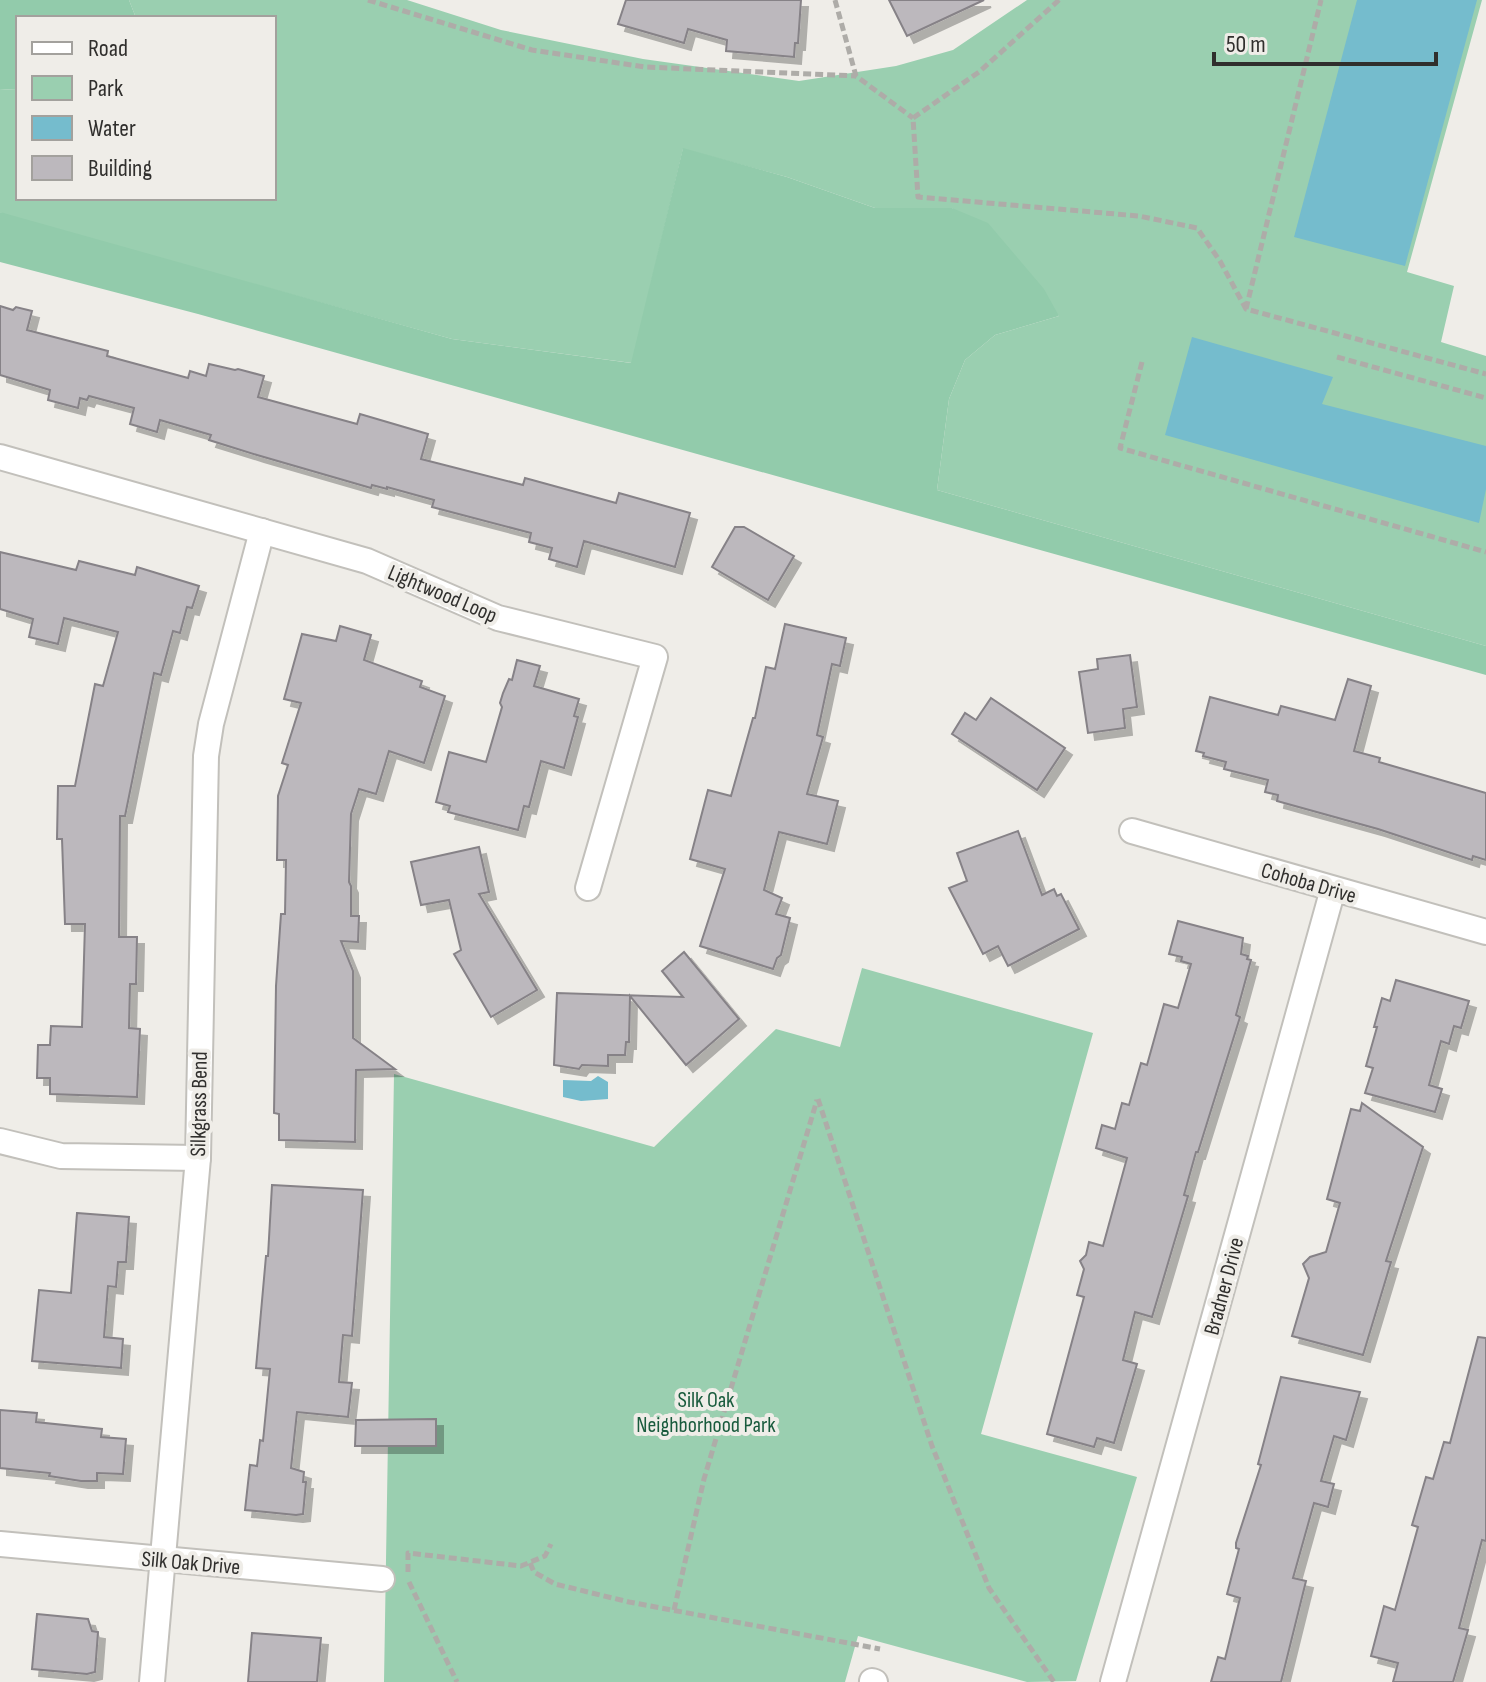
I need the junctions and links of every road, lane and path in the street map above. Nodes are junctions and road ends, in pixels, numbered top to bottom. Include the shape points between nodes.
1 (368, 0) edge
2 (835, 0) edge
3 (1059, 0) edge
4 (1321, 0) edge
5 (856, 76) junction
6 (913, 118) junction
7 (1246, 309) junction
8 (1337, 357) dead end
9 (1142, 362) dead end
10 (1486, 374) edge
11 (1486, 398) edge
12 (0, 457) edge
13 (262, 531) junction
14 (1486, 552) edge
15 (1132, 831) dead end
16 (588, 888) dead end
17 (1333, 889) junction
18 (1486, 932) edge
19 (0, 1141) edge
20 (198, 1158) junction
21 (0, 1544) edge
22 (551, 1544) dead end
23 (163, 1560) junction
24 (530, 1563) junction
25 (382, 1579) dead end
26 (674, 1610) junction
27 (880, 1649) dead end
28 (152, 1682) edge
29 (457, 1682) edge
30 (1054, 1682) edge
31 (1113, 1682) edge

1 - 5 path via 532,50 645,67
2 - 5 path
3 - 6 path via 979,72
4 - 7 path
5 - 6 path
6 - 7 path via 918,197 1139,216 1197,228
7 - 10 path
8 - 11 path
9 - 14 path via 1120,448
12 - 13 street, Lightwood Loop
13 - 16 street, Lightwood Loop via 367,561 498,618 655,657
13 - 20 street, Silkgrass Bend via 206,756
15 - 17 street, Cohoba Drive
17 - 18 street, Cohoba Drive
17 - 31 street, Bradner Drive
19 - 20 street via 61,1156
20 - 23 street, Silkgrass Bend
21 - 23 street, Silk Oak Drive
22 - 24 path via 545,1556
23 - 25 street, Silk Oak Drive
23 - 28 street, Silkgrass Bend
24 - 26 path via 534,1572 555,1584
24 - 29 path via 505,1565 408,1553 409,1582
26 - 27 path
26 - 30 path via 704,1479 818,1099 932,1446 989,1588

